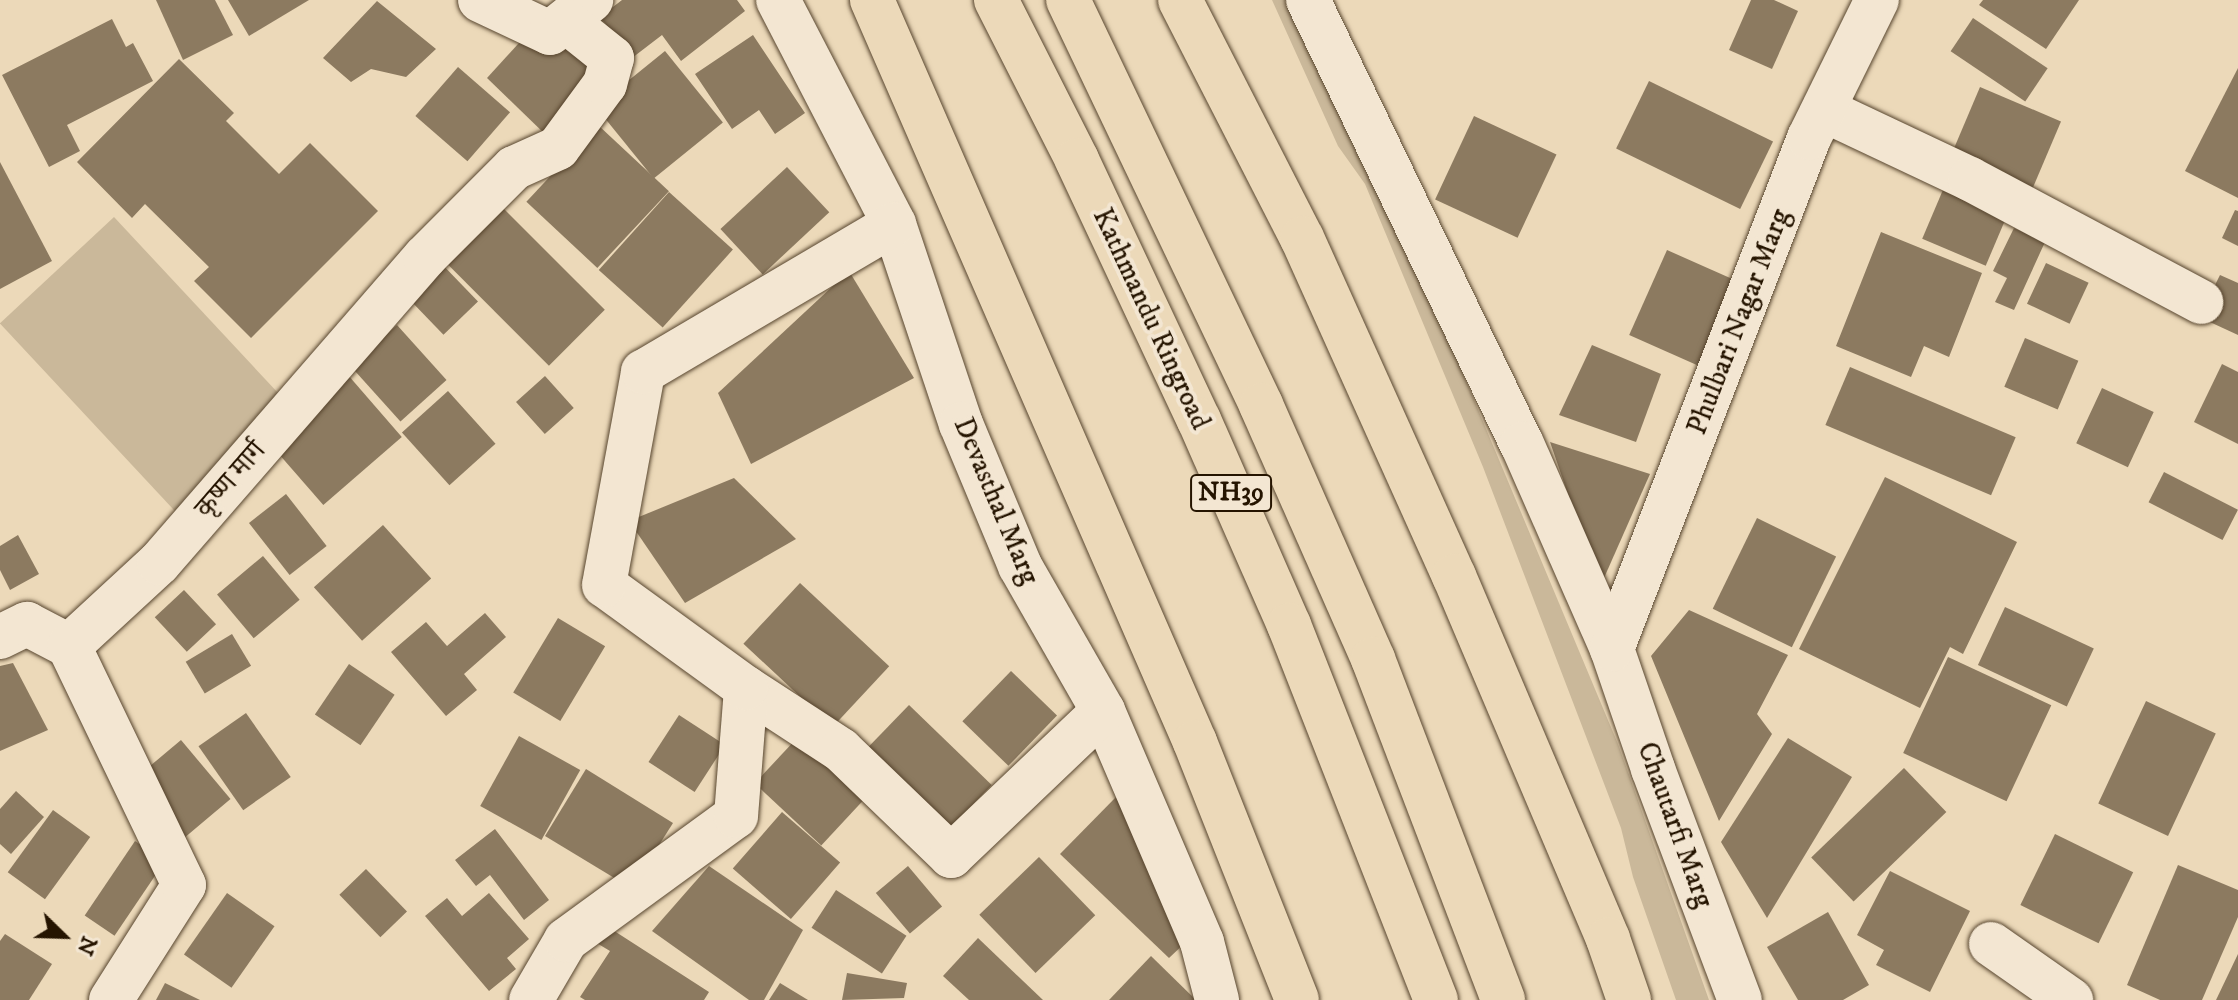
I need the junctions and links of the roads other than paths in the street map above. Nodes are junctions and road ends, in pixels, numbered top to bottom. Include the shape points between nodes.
1 (480, 0) edge
2 (778, 0) edge
3 (872, 0) edge
4 (996, 0) edge
5 (1068, 0) edge
6 (1180, 0) edge
7 (1308, 0) edge
8 (1877, 0) edge
9 (579, 11) edge
10 (1824, 110) junction
11 (894, 224) junction
12 (2201, 302) dead end
13 (0, 637) edge
14 (69, 646) junction
15 (1612, 649) junction
16 (746, 688) junction
17 (1103, 711) junction
18 (1991, 944) dead end
19 (111, 1000) edge
20 (531, 1000) edge
21 (1217, 1000) edge
22 (1297, 1000) edge
23 (1436, 1000) edge
24 (1503, 1000) edge
25 (1629, 1000) edge
26 (1740, 1000) edge
27 (2071, 1000) edge

1 - 9 street, कृष्ण मार्ग via 550,33
2 - 11 street, Devasthal Marg
3 - 22 main road via 1195,742
4 - 23 main road, Kathmandu Ringroad / NH39 via 1077,160 1225,479 1289,625
5 - 24 main road, NH39 via 1261,405 1373,659
6 - 25 main road via 1321,281 1454,576
7 - 15 street, Chautarfi Marg via 1509,417
8 - 10 street, Phulbari Nagar Marg
9 - 14 street, कृष्ण मार्ग via 612,58 605,84 558,148 514,168 425,257 159,563
10 - 12 street via 1970,179
10 - 15 street, Phulbari Nagar Marg
11 - 16 street via 643,372 604,585
11 - 17 street, Devasthal Marg via 961,424 1020,566
13 - 14 street via 27,624
14 - 19 street via 184,885
15 - 26 street, Chautarfi Marg
16 - 17 street via 841,750 951,856
16 - 20 street via 736,816 566,940
17 - 21 street, Devasthal Marg via 1202,942
18 - 27 street

